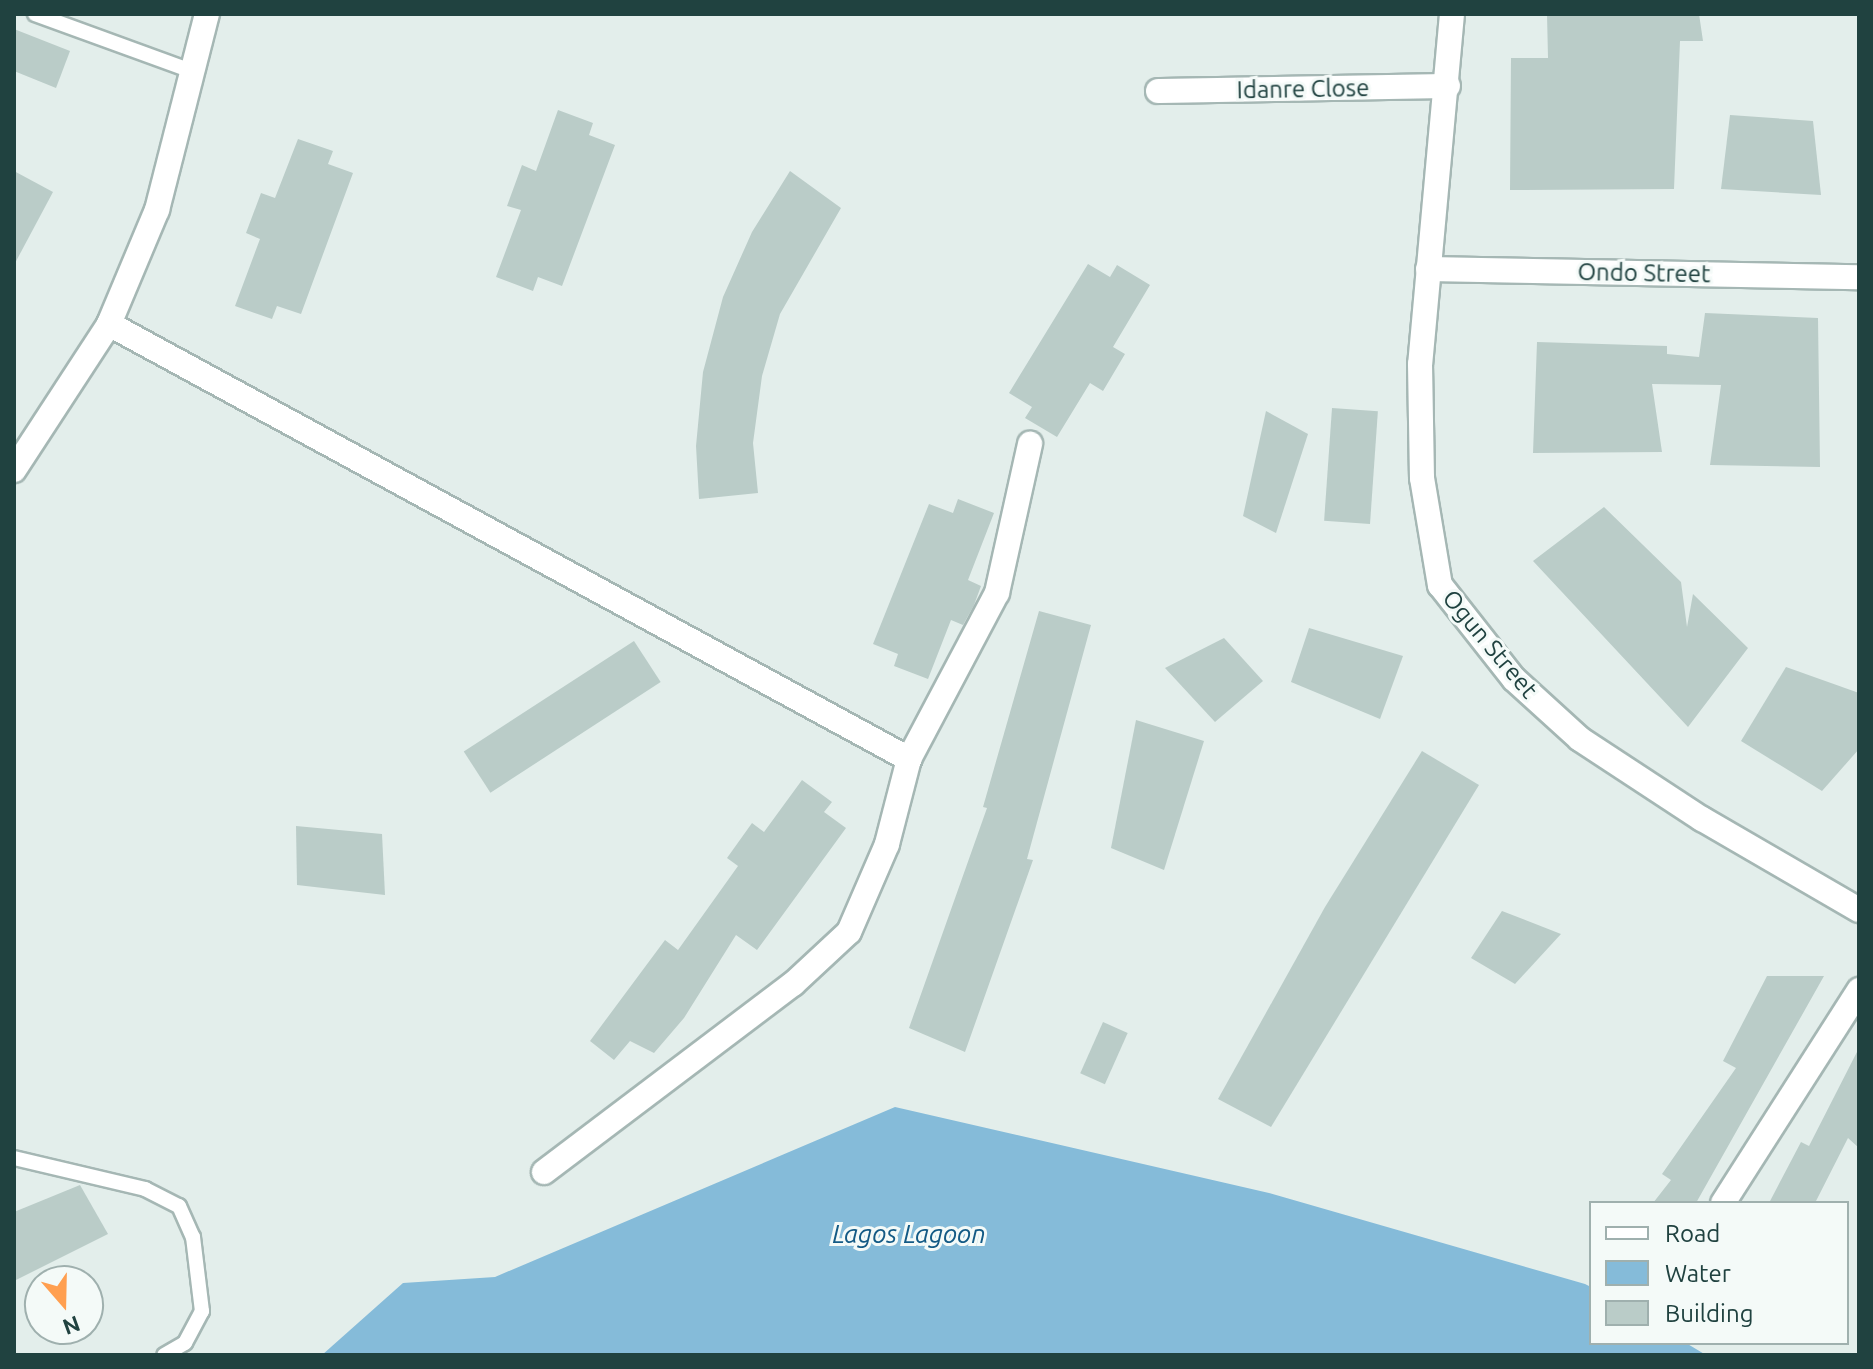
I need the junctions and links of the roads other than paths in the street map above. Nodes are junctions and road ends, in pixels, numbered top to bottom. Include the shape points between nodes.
1 (35, 14) edge
2 (207, 14) edge
3 (1452, 14) edge
4 (189, 70) junction
5 (1448, 86) junction
6 (1158, 91) dead end
7 (1428, 269) junction
8 (1859, 277) edge
9 (109, 324) junction
10 (1030, 444) dead end
11 (14, 470) edge
12 (909, 759) junction
13 (1859, 910) edge
14 (1859, 990) edge
15 (14, 1158) edge
16 (544, 1172) dead end
17 (1724, 1201) edge
18 (164, 1355) edge

1 - 4 lane
2 - 4 street
3 - 5 street, Ogun Street
4 - 9 street via 157,210
5 - 6 street, Idanre Close
5 - 7 street, Ogun Street
7 - 8 street, Ondo Street
7 - 13 street, Ogun Street via 1420,364 1422,478 1440,585 1514,679 1580,739 1702,819
9 - 11 street
9 - 12 street
10 - 12 street via 997,593
12 - 16 street via 887,844 849,932 781,993
14 - 17 street
15 - 18 lane via 145,1189 179,1206 193,1237 202,1311 185,1343

